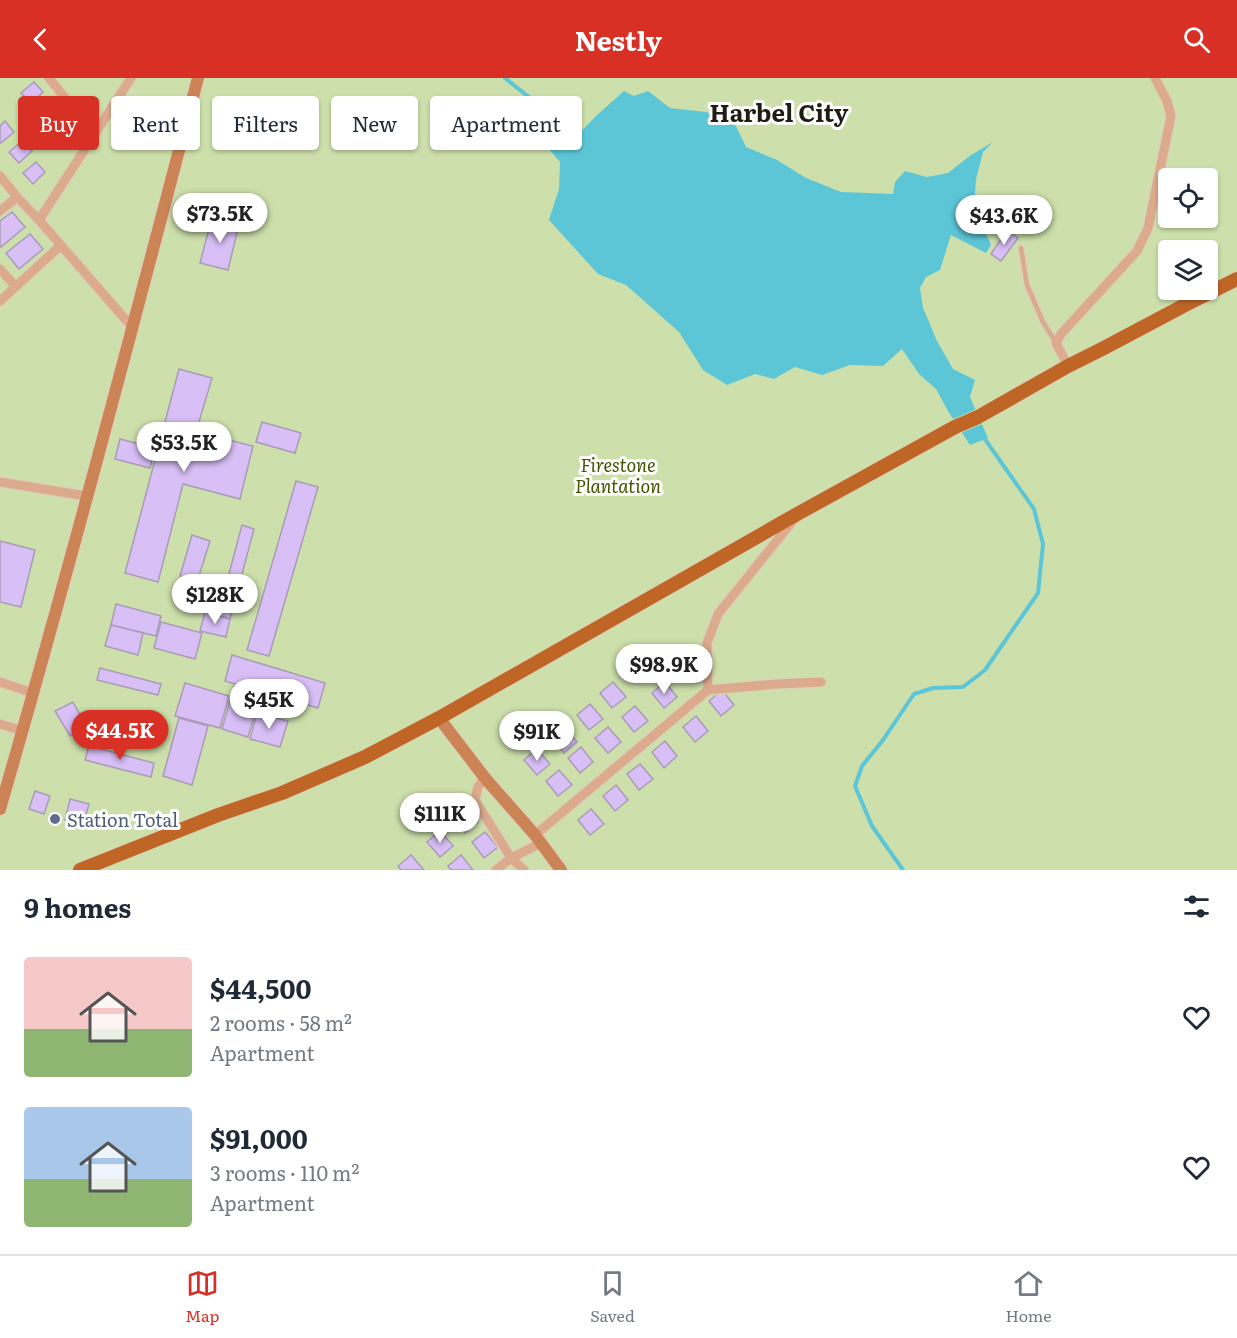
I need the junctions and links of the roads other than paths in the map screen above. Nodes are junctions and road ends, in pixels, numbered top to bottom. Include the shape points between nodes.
1 (49, 78) edge
2 (131, 78) edge
3 (198, 78) edge
4 (1155, 78) edge
5 (64, 96) edge
6 (99, 129) edge
7 (85, 150) edge
8 (0, 176) edge
9 (17, 197) junction
10 (0, 211) edge
11 (39, 220) junction
12 (60, 246) junction
13 (1021, 248) dead end
14 (0, 269) edge
15 (1237, 279) edge
16 (15, 286) junction
17 (0, 301) edge
18 (132, 327) junction
19 (1056, 343) junction
20 (1068, 366) junction
21 (0, 482) edge
22 (86, 496) junction
23 (799, 513) junction
24 (0, 681) edge
25 (821, 682) dead end
26 (708, 690) junction
27 (33, 693) junction
28 (439, 717) junction
29 (0, 724) edge
30 (23, 731) junction
31 (486, 778) junction
32 (0, 809) edge
33 (538, 839) junction
34 (511, 858) junction
35 (80, 870) edge
36 (496, 870) edge
37 (524, 870) edge
38 (561, 870) edge

1 - 5 street
2 - 6 street
3 - 18 main road
4 - 19 street via 1171,116 1148,228 1137,251
7 - 11 street
8 - 9 street
9 - 10 street
9 - 11 street
11 - 12 street
12 - 16 street
12 - 18 street
13 - 19 lane via 1027,285
14 - 16 street
15 - 20 main road
16 - 17 street
18 - 22 main road
19 - 20 street
20 - 23 main road
21 - 22 street
22 - 27 main road
23 - 26 street via 718,614 707,643
23 - 28 main road
24 - 27 street
25 - 26 street
26 - 33 street
27 - 30 main road
28 - 31 main road
28 - 35 main road via 365,757 282,793
29 - 30 street
30 - 32 main road
31 - 33 main road
31 - 34 street via 478,787 475,800
33 - 34 street
33 - 38 main road
34 - 36 street
34 - 37 street

